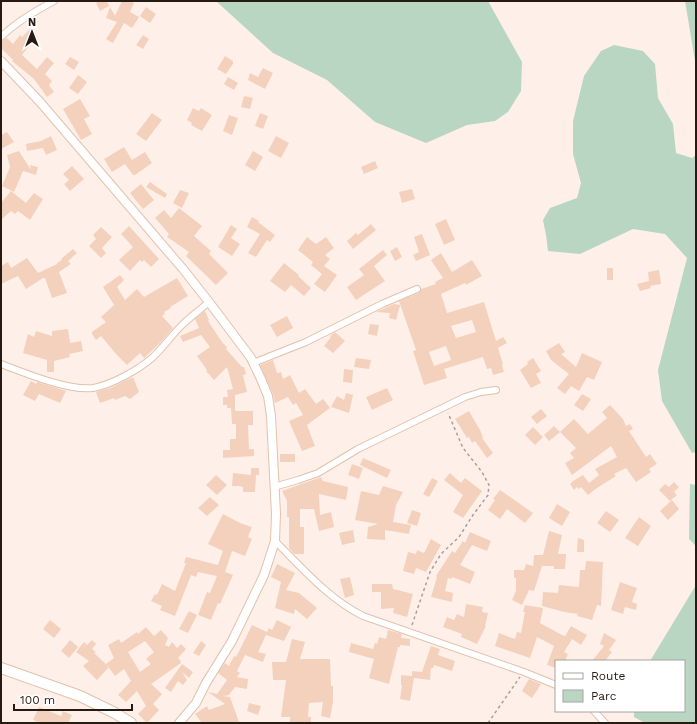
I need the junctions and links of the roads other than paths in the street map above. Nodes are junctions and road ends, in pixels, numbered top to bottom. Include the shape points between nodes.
1 (54, 1) edge
2 (1, 37) edge
3 (1, 61) edge
4 (418, 289) dead end
5 (209, 302) junction
6 (253, 362) junction
7 (1, 364) edge
8 (496, 390) dead end
9 (274, 487) junction
10 (275, 541) junction
11 (1, 668) edge
12 (555, 685) edge
13 (595, 712) edge
14 (131, 723) edge
15 (179, 723) edge
16 (605, 723) edge

1 - 2 street via 32,13
3 - 5 street via 40,102
4 - 6 street via 306,342
5 - 6 street
5 - 7 street via 152,358 124,376 93,388 58,383
6 - 9 street via 268,396
8 - 9 street via 470,395 447,405 358,449 318,473
9 - 10 street
10 - 12 street via 347,608
10 - 15 street via 264,575 232,641 196,703
11 - 14 highway via 80,696
13 - 16 street

